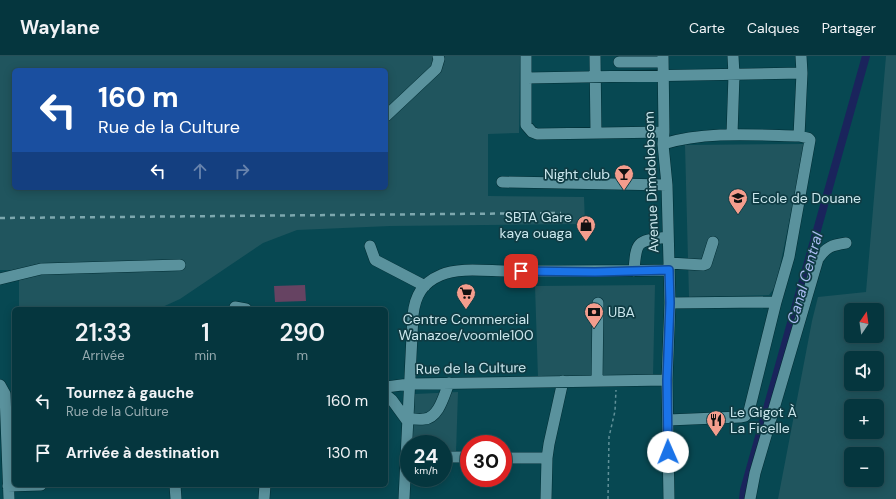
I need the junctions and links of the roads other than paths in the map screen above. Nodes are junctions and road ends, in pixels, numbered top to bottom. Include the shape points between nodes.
1 (438, 56) edge
2 (526, 56) edge
3 (595, 56) edge
4 (732, 56) edge
5 (801, 56) edge
6 (663, 59) edge
7 (619, 62) dead end
8 (802, 73) junction
9 (664, 75) junction
10 (734, 75) junction
11 (596, 76) junction
12 (527, 78) junction
13 (388, 114) edge
14 (664, 132) junction
15 (596, 133) junction
16 (732, 134) junction
17 (799, 136) junction
18 (663, 144) junction
19 (502, 182) dead end
20 (667, 185) junction
21 (668, 237) junction
22 (713, 242) dead end
23 (846, 243) dead end
24 (370, 246) dead end
25 (180, 265) dead end
26 (669, 266) junction
27 (634, 271) junction
28 (0, 279) edge
29 (425, 286) junction
30 (776, 302) junction
31 (598, 303) dead end
32 (670, 303) junction
33 (667, 380) junction
34 (563, 381) junction
35 (597, 381) junction
36 (449, 383) junction
37 (409, 384) junction
38 (388, 387) edge
39 (388, 390) edge
40 (5, 392) edge
41 (408, 420) junction
42 (668, 420) junction
43 (408, 435) edge
44 (11, 452) edge
45 (512, 458) edge
46 (547, 458) junction
47 (8, 486) junction
48 (12, 486) edge
49 (175, 487) edge
50 (265, 487) edge
51 (405, 487) edge
52 (9, 499) edge
53 (176, 499) edge
54 (264, 499) edge
55 (404, 499) edge
56 (546, 499) edge
57 (669, 499) edge
58 (750, 499) edge

1 - 13 street via 436,69
2 - 12 street
3 - 11 street
4 - 10 street
5 - 8 street
6 - 7 street
6 - 9 street, Avenue Dimdolobsom
8 - 10 street
8 - 17 street
9 - 10 street
9 - 11 street
9 - 14 street, Avenue Dimdolobsom
10 - 16 street
11 - 12 street
11 - 15 street
12 - 15 street via 526,126 532,132
14 - 15 street
14 - 18 street, Avenue Dimdolobsom
16 - 17 street
16 - 18 street
17 - 30 street via 810,140 789,257
18 - 20 street, Avenue Dimdolobsom
19 - 20 street
20 - 21 street, Avenue Dimdolobsom
21 - 26 street, Avenue Dimdolobsom
21 - 27 street via 640,243 635,254
22 - 26 street, Rue de la Culture via 703,266
23 - 58 street via 824,250 818,259 755,473
24 - 29 street via 375,260
25 - 28 street via 41,269
26 - 27 street, Rue de la Culture
26 - 32 street, Avenue Dimdolobsom
27 - 29 street, Rue de la Culture via 465,271 442,274
29 - 37 street, Rue de la Culture via 418,293 414,303
30 - 32 street
30 - 42 street via 751,407 747,414
31 - 35 street
32 - 33 street, Avenue Dimdolobsom
33 - 35 street, Rue de la Culture
33 - 42 street, Avenue Dimdolobsom
34 - 35 street, Rue de la Culture
34 - 36 street, Rue de la Culture
34 - 46 street
36 - 37 street, Rue de la Culture
36 - 41 street via 440,407 430,417
37 - 38 street
37 - 41 street
39 - 41 street via 392,400
40 - 44 street
41 - 43 street
42 - 57 street, Avenue Dimdolobsom
44 - 47 street
45 - 46 street
46 - 56 street
47 - 48 street
47 - 52 street
49 - 53 street
50 - 54 street
51 - 55 street

